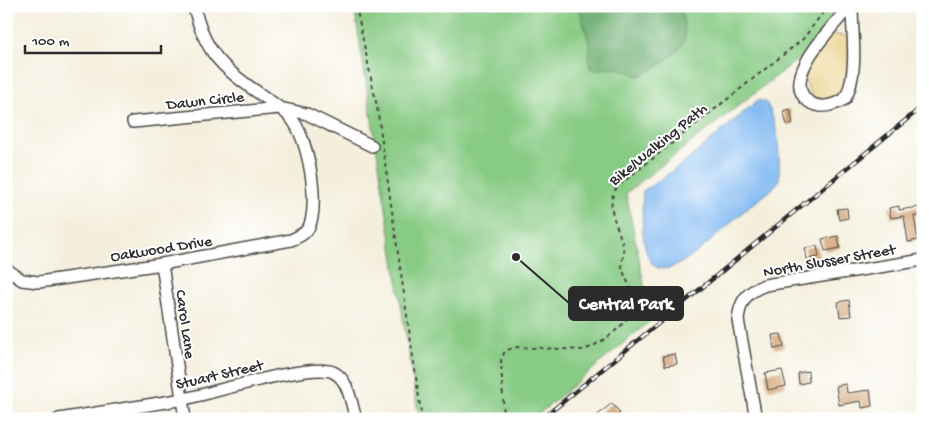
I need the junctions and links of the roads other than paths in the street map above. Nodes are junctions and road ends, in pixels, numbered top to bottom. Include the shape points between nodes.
1 (194, 6) edge
2 (851, 6) edge
3 (280, 108) junction
4 (134, 122) dead end
5 (372, 146) dead end
6 (923, 260) edge
7 (162, 264) junction
8 (6, 269) edge
9 (182, 399) junction
10 (59, 419) edge
11 (185, 419) edge
12 (356, 419) edge
13 (756, 419) edge

1 - 3 street via 201,34 214,56 230,74
2 - 2 street via 850,90 837,104 819,107 804,97 800,89 803,65
3 - 4 street, Dawn Circle
3 - 5 street via 307,114
3 - 7 street, Oakwood Drive via 300,130 305,147 313,209 308,228 291,240
6 - 13 street, North Slusser Street via 765,285 744,297 738,320
7 - 8 street, Oakwood Drive via 39,282 22,280
7 - 9 street, Carol Lane
9 - 10 street, Stuart Street
9 - 11 street, Carol Lane
9 - 12 street, Stuart Street via 319,370 333,372 346,385

